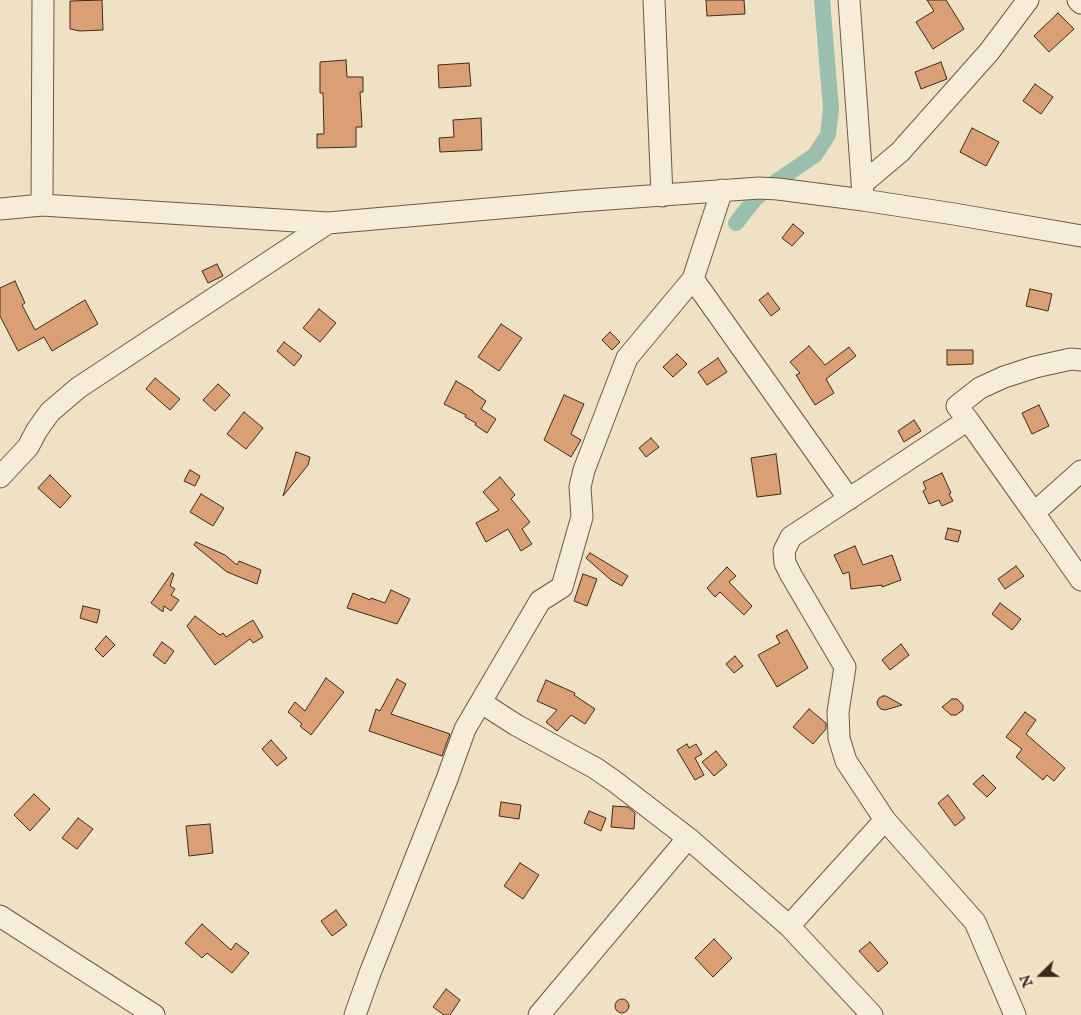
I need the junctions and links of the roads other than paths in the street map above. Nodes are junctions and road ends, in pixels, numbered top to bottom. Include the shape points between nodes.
1 (43, 0) edge
2 (654, 0) edge
3 (849, 0) edge
4 (1028, 0) edge
5 (1078, 0) edge
6 (1081, 3) edge
7 (722, 190) junction
8 (862, 192) junction
9 (662, 196) junction
10 (42, 205) junction
11 (0, 209) edge
12 (328, 223) junction
13 (1081, 236) edge
14 (693, 279) junction
15 (1081, 360) edge
16 (968, 420) junction
17 (1081, 471) edge
18 (0, 477) edge
19 (849, 499) junction
20 (1034, 513) junction
21 (1081, 580) edge
22 (482, 703) junction
23 (884, 820) junction
24 (688, 838) junction
25 (0, 916) edge
26 (788, 926) junction
27 (154, 1015) edge
28 (355, 1015) edge
29 (539, 1015) edge
30 (872, 1015) edge
31 (1015, 1015) edge

1 - 10 street
2 - 9 street
3 - 8 street
4 - 8 street via 989,52
5 - 6 street
7 - 8 street
7 - 9 street
7 - 14 street
8 - 13 street via 963,215
9 - 12 street
10 - 11 street
10 - 12 street
12 - 18 street via 78,388 50,412 28,447
14 - 19 street
14 - 22 street via 627,358 584,470 580,487 582,517 562,587 540,601
15 - 16 street via 1035,367 980,388 957,406
16 - 19 street
16 - 20 street
17 - 20 street
19 - 23 street via 791,537 784,557 791,575 845,667 838,712 839,738 846,761
20 - 21 street
22 - 24 street via 595,768
22 - 28 street via 465,729
23 - 26 street
23 - 31 street via 975,922
24 - 26 street
24 - 29 street
25 - 27 street
26 - 30 street

